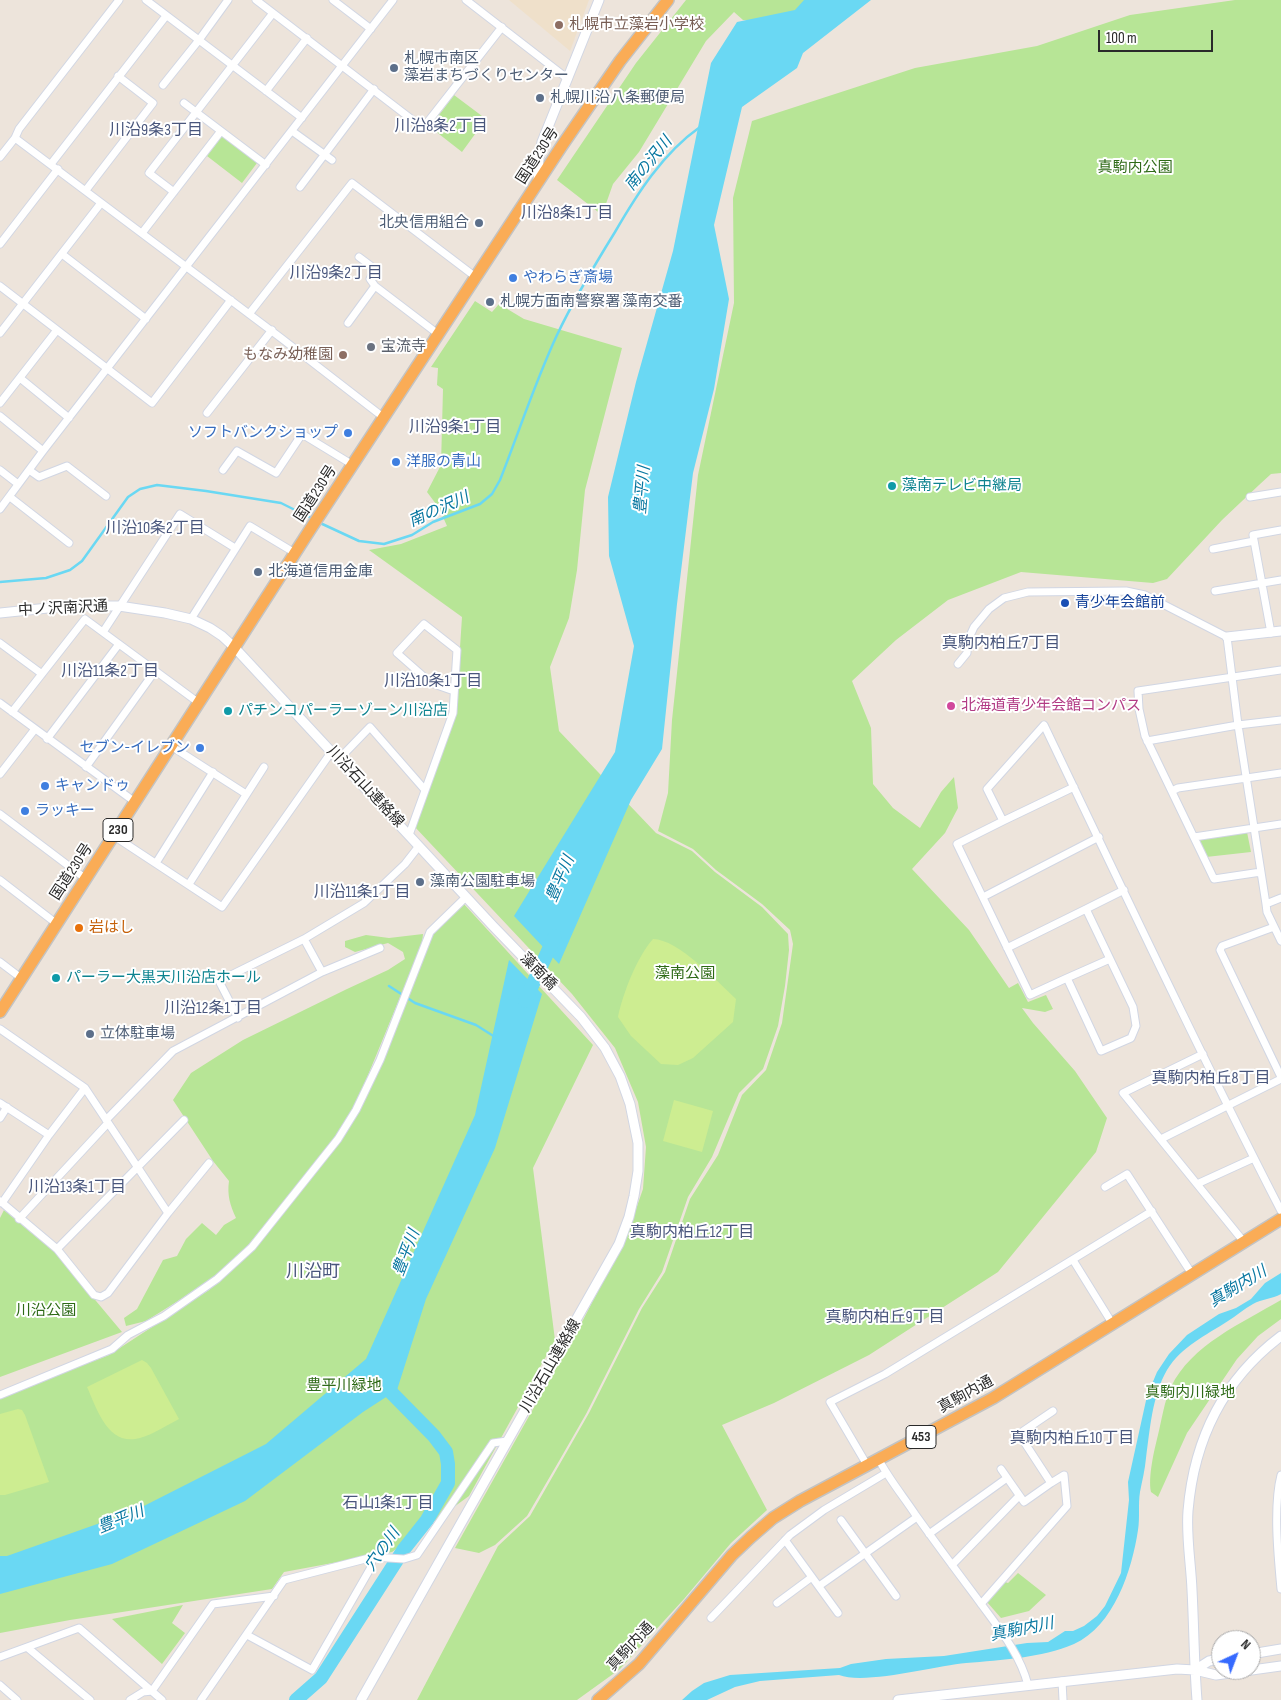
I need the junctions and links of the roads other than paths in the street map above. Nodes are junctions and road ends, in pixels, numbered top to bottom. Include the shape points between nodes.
1 (118, 0) edge
2 (146, 0) edge
3 (228, 0) edge
4 (256, 0) edge
5 (333, 0) edge
6 (393, 0) edge
7 (466, 0) edge
8 (599, 0) edge
9 (668, 0) edge
10 (273, 13) junction
11 (166, 16) junction
12 (502, 27) junction
13 (371, 29) junction
14 (306, 38) junction
15 (199, 40) junction
16 (232, 65) junction
17 (343, 65) junction
18 (118, 76) junction
19 (568, 78) junction
20 (163, 85) dead end
21 (374, 90) junction
22 (266, 91) junction
23 (184, 103) dead end
24 (196, 112) junction
25 (302, 118) junction
26 (221, 131) junction
27 (292, 131) junction
28 (15, 138) junction
29 (324, 155) junction
30 (0, 157) edge
31 (332, 160) dead end
32 (51, 164) junction
33 (266, 165) junction
34 (58, 170) junction
35 (538, 184) junction
36 (300, 186) dead end
37 (86, 190) junction
38 (174, 192) junction
39 (101, 203) junction
40 (142, 233) junction
41 (0, 244) edge
42 (62, 254) junction
43 (359, 257) dead end
44 (186, 267) junction
45 (477, 278) junction
46 (0, 286) edge
47 (375, 286) junction
48 (231, 300) junction
49 (23, 303) junction
50 (249, 314) junction
51 (146, 319) junction
52 (348, 323) dead end
53 (57, 330) junction
54 (272, 330) junction
55 (0, 333) edge
56 (438, 334) junction
57 (108, 369) junction
58 (20, 378) junction
59 (0, 403) edge
60 (207, 413) dead end
61 (0, 416) edge
62 (383, 417) junction
63 (69, 418) junction
64 (43, 451) junction
65 (353, 464) junction
66 (0, 470) edge
67 (29, 470) junction
68 (223, 470) dead end
69 (18, 484) junction
70 (1281, 492) edge
71 (106, 496) dead end
72 (10, 497) junction
73 (1250, 497) dead end
74 (0, 509) edge
75 (1281, 530) edge
76 (1254, 541) junction
77 (69, 543) dead end
78 (235, 548) junction
79 (1214, 549) dead end
80 (295, 553) junction
81 (1281, 580) edge
82 (1262, 584) junction
83 (1215, 591) dead end
84 (119, 606) junction
85 (0, 613) edge
86 (191, 619) junction
87 (1281, 631) edge
88 (103, 632) junction
89 (1271, 632) junction
90 (1227, 637) junction
91 (0, 643) edge
92 (119, 644) junction
93 (235, 648) junction
94 (958, 664) dead end
95 (1281, 670) edge
96 (155, 671) junction
97 (42, 674) junction
98 (1233, 677) junction
99 (454, 691) junction
100 (0, 703) edge
101 (199, 703) junction
102 (12, 712) junction
103 (1281, 720) edge
104 (1238, 725) junction
105 (35, 729) junction
106 (47, 738) junction
107 (1147, 741) junction
108 (171, 746) junction
109 (332, 751) junction
110 (339, 759) junction
111 (86, 767) junction
112 (264, 767) dead end
113 (213, 772) junction
114 (1281, 773) edge
115 (0, 774) edge
116 (1247, 778) junction
117 (1074, 787) junction
118 (425, 790) junction
119 (1172, 791) junction
120 (246, 794) junction
121 (135, 802) junction
122 (0, 814) edge
123 (1003, 821) junction
124 (1281, 824) edge
125 (1255, 828) junction
126 (409, 835) junction
127 (114, 836) junction
128 (1099, 837) junction
129 (1194, 837) junction
130 (419, 846) junction
131 (156, 862) junction
132 (1261, 872) junction
133 (86, 879) junction
134 (0, 880) edge
135 (189, 884) junction
136 (1124, 890) junction
137 (466, 897) junction
138 (983, 897) junction
139 (1281, 898) edge
140 (1266, 904) junction
141 (1086, 909) junction
142 (57, 924) junction
143 (1274, 927) junction
144 (495, 928) joint
145 (304, 939) junction
146 (1281, 941) edge
147 (380, 948) dead end
148 (1008, 948) junction
149 (1110, 959) junction
150 (0, 962) edge
151 (322, 972) junction
152 (21, 978) junction
153 (1067, 978) junction
154 (0, 1012) edge
155 (580, 1017) joint
156 (238, 1018) junction
157 (0, 1029) edge
158 (1203, 1054) junction
159 (1281, 1078) edge
160 (85, 1088) junction
161 (0, 1103) edge
162 (1228, 1105) junction
163 (7, 1108) junction
164 (0, 1118) edge
165 (184, 1120) dead end
166 (107, 1121) junction
167 (49, 1135) junction
168 (1161, 1139) junction
169 (1254, 1158) junction
170 (208, 1163) dead end
171 (138, 1168) junction
172 (1198, 1184) junction
173 (1105, 1187) dead end
174 (1, 1202) edge
175 (1152, 1211) junction
176 (1281, 1211) edge
177 (168, 1214) junction
178 (20, 1219) junction
179 (1281, 1219) edge
180 (1244, 1242) junction
181 (57, 1249) junction
182 (1073, 1260) junction
183 (1192, 1274) junction
184 (1112, 1323) junction
185 (1281, 1336) edge
186 (0, 1395) edge
187 (1053, 1411) dead end
188 (507, 1441) junction
189 (879, 1460) junction
190 (867, 1465) junction
191 (1001, 1469) dead end
192 (886, 1473) junction
193 (1281, 1475) edge
194 (1007, 1478) junction
195 (1050, 1483) junction
196 (1019, 1496) junction
197 (917, 1517) junction
198 (841, 1520) dead end
199 (929, 1534) junction
200 (785, 1540) junction
201 (864, 1554) junction
202 (373, 1556) junction
203 (1280, 1558) edge
204 (952, 1565) junction
205 (812, 1576) junction
206 (818, 1586) junction
207 (1281, 1589) edge
208 (274, 1596) junction
209 (896, 1596) dead end
210 (777, 1603) dead end
211 (981, 1604) junction
212 (838, 1613) dead end
213 (711, 1618) dead end
214 (247, 1635) junction
215 (28, 1648) junction
216 (1281, 1649) edge
217 (1261, 1652) edge
218 (0, 1657) edge
219 (1211, 1661) edge
220 (1281, 1666) edge
221 (1195, 1670) junction
222 (1062, 1681) junction
223 (0, 1685) edge
224 (1028, 1685) junction
225 (152, 1691) junction
226 (17, 1700) edge
227 (90, 1700) edge
228 (130, 1700) edge
229 (162, 1700) edge
230 (200, 1700) edge
231 (361, 1700) edge
232 (598, 1700) edge
233 (898, 1700) edge
234 (1063, 1700) edge
235 (1197, 1700) edge

1 - 28 street
2 - 11 street
3 - 15 street
4 - 10 street
5 - 13 street
6 - 13 street
7 - 12 street
8 - 19 street
9 - 35 highway, 国道230号 / 230 via 620,61
10 - 14 street
10 - 16 street
11 - 15 street
11 - 18 street
12 - 19 street
12 - 21 street via 423,128
13 - 17 street
14 - 17 street
14 - 22 street
15 - 16 street
15 - 20 street
16 - 22 street
16 - 24 street
17 - 21 street
17 - 25 street
18 - 32 street
18 - 37 street via 153,103
19 - 35 street via 542,142
21 - 29 street
22 - 25 street
23 - 24 street
24 - 26 street
24 - 38 street via 150,173
25 - 27 street
26 - 33 street
26 - 38 street
27 - 29 street
27 - 33 street
28 - 30 street
28 - 32 street
29 - 31 street
29 - 36 street
32 - 34 street
33 - 44 street
34 - 37 street
34 - 41 street
35 - 45 highway, 国道230号 / 230
37 - 39 street
38 - 40 street
39 - 40 street
39 - 42 street
40 - 44 street
42 - 49 street
42 - 51 street
43 - 47 street via 375,269 370,279
44 - 48 street
44 - 51 street
45 - 50 street via 352,183
45 - 56 highway, 国道230号 / 230
46 - 49 street
47 - 52 street
47 - 56 street
48 - 50 street
48 - 57 street via 152,403
49 - 53 street
49 - 55 street
50 - 54 street
51 - 57 street
53 - 57 street
53 - 58 street
54 - 60 street
54 - 62 street
56 - 62 highway, 国道230号 / 230
57 - 63 street
58 - 59 street
58 - 63 street
61 - 64 street
62 - 65 highway, 国道230号 / 230
63 - 64 street
64 - 67 street
65 - 68 street via 302,434 276,473 238,451
65 - 80 highway, 国道230号 / 230
66 - 69 street
67 - 69 street
67 - 71 street via 39,477 67,466
69 - 72 street
70 - 73 street
72 - 74 street
72 - 77 street
75 - 76 street via 1253,535
76 - 79 street
76 - 82 street
78 - 80 street via 250,526
78 - 84 street via 180,514
78 - 86 street
80 - 93 highway, 国道230号 / 230
81 - 82 street
82 - 83 street
82 - 89 street
84 - 85 street, 中ノ沢南沢通 via 67,606
84 - 86 street, 中ノ沢南沢通
84 - 88 street
86 - 93 street, 中ノ沢南沢通 via 222,636
87 - 89 street
88 - 92 street
88 - 97 street via 84,619
89 - 90 street
90 - 94 street via 1145,594 1126,590 1028,592 1004,598 989,608 970,633 967,653
90 - 98 street
91 - 97 street
92 - 96 street
92 - 106 street
93 - 101 highway, 国道230号 / 230
93 - 109 street, 川沿石山連絡線
95 - 98 street
96 - 101 street
96 - 111 street
97 - 102 street
98 - 104 street
98 - 107 street via 1138,691
99 - 99 street via 431,683 397,653 424,624 457,650
99 - 118 street via 453,713
100 - 102 street
101 - 108 highway, 国道230号 / 230
102 - 105 street
103 - 104 street
104 - 107 street
104 - 116 street
105 - 106 street
105 - 115 street
106 - 111 street
107 - 119 street
108 - 113 street
108 - 121 highway, 国道230号 / 230
109 - 110 street, 川沿石山連絡線
109 - 135 street via 222,907
110 - 118 street via 370,727
110 - 126 street, 川沿石山連絡線
111 - 121 street
112 - 120 street
113 - 120 street
113 - 131 street
114 - 116 street
116 - 119 street
116 - 125 street
117 - 123 street
117 - 123 street via 1044,725 986,789
117 - 128 street
118 - 126 street
119 - 129 street
120 - 135 street
121 - 127 highway, 国道230号 / 230
122 - 133 street
123 - 138 street via 957,844
124 - 125 street
125 - 129 street
125 - 132 street
126 - 130 street, 川沿石山連絡線
127 - 131 street
127 - 133 highway, 国道230号 / 230
128 - 136 street
128 - 138 street
129 - 132 street via 1214,878
130 - 137 street, 川沿石山連絡線
130 - 145 street via 364,903
131 - 135 street
132 - 140 street
133 - 142 highway, 国道230号 / 230
134 - 142 street
136 - 141 street
136 - 158 street
137 - 144 street, 川沿石山連絡線
137 - 186 street via 430,932 380,1060 356,1110 338,1139 252,1247 217,1279 164,1316 128,1335 112,1349
138 - 148 street
139 - 140 street
140 - 143 street
141 - 148 street
141 - 149 street
142 - 152 highway, 国道230号 / 230
143 - 146 street
143 - 159 street via 1222,946 1220,950
144 - 155 street, 藻南橋
145 - 151 street
145 - 156 street via 219,981
147 - 151 street
148 - 153 street via 1030,995
149 - 153 street
149 - 153 street via 1133,1007 1136,1026 1131,1038 1101,1051
150 - 152 street
151 - 156 street
152 - 154 highway, 国道230号 / 230
155 - 188 street, 川沿石山連絡線 via 605,1048 630,1104 638,1143 634,1196 630,1217 612,1259
156 - 166 street via 173,1051
157 - 160 street
158 - 162 street
158 - 168 street via 1123,1093
159 - 162 street
160 - 166 street
160 - 167 street
161 - 163 street
162 - 168 street
162 - 169 street
163 - 164 street
163 - 167 street
165 - 171 street
166 - 171 street
166 - 178 street
167 - 174 street
168 - 172 street
169 - 172 street
169 - 176 street
170 - 177 street
171 - 177 street
171 - 181 street
172 - 180 street
173 - 175 street via 1127,1174
174 - 178 street
175 - 182 street
175 - 183 street
177 - 181 street via 108,1293 101,1297 94,1295
178 - 181 street
179 - 180 highway, 真駒内通 / 453
180 - 183 highway, 真駒内通 / 453
182 - 184 street
182 - 190 street via 885,1374 830,1402
183 - 184 highway, 真駒内通 / 453
184 - 189 highway, 真駒内通 / 453 via 993,1398
185 - 221 street via 1264,1349 1230,1386 1200,1448 1192,1479 1188,1512
187 - 195 street via 1019,1434
188 - 202 street via 493,1443 417,1555 404,1559
188 - 231 street, 川沿石山連絡線
189 - 190 highway, 真駒内通 / 453
189 - 192 street
190 - 232 highway, 真駒内通 / 453 via 800,1501 751,1537 639,1664
191 - 194 street
192 - 197 street
192 - 200 street via 816,1515
193 - 203 street via 1277,1497
194 - 196 street
194 - 199 street
195 - 196 street via 1024,1502
195 - 211 street via 1064,1475 1068,1506
196 - 204 street
197 - 199 street
197 - 201 street
198 - 201 street
199 - 204 street
200 - 205 street
200 - 213 street
201 - 206 street
201 - 209 street
202 - 208 street via 284,1580
202 - 214 street via 370,1569 312,1670
203 - 207 street
204 - 211 street
205 - 206 street
205 - 210 street
206 - 212 street
208 - 214 street
208 - 225 street via 213,1604
211 - 224 street via 1012,1648
214 - 230 street
215 - 218 street
215 - 225 street via 79,1628
215 - 227 street
216 - 217 street
219 - 221 street
220 - 221 street via 1216,1675
221 - 222 street via 1176,1668
221 - 235 street
222 - 224 street
222 - 234 street
223 - 226 street
224 - 233 street
225 - 228 street
225 - 229 street

